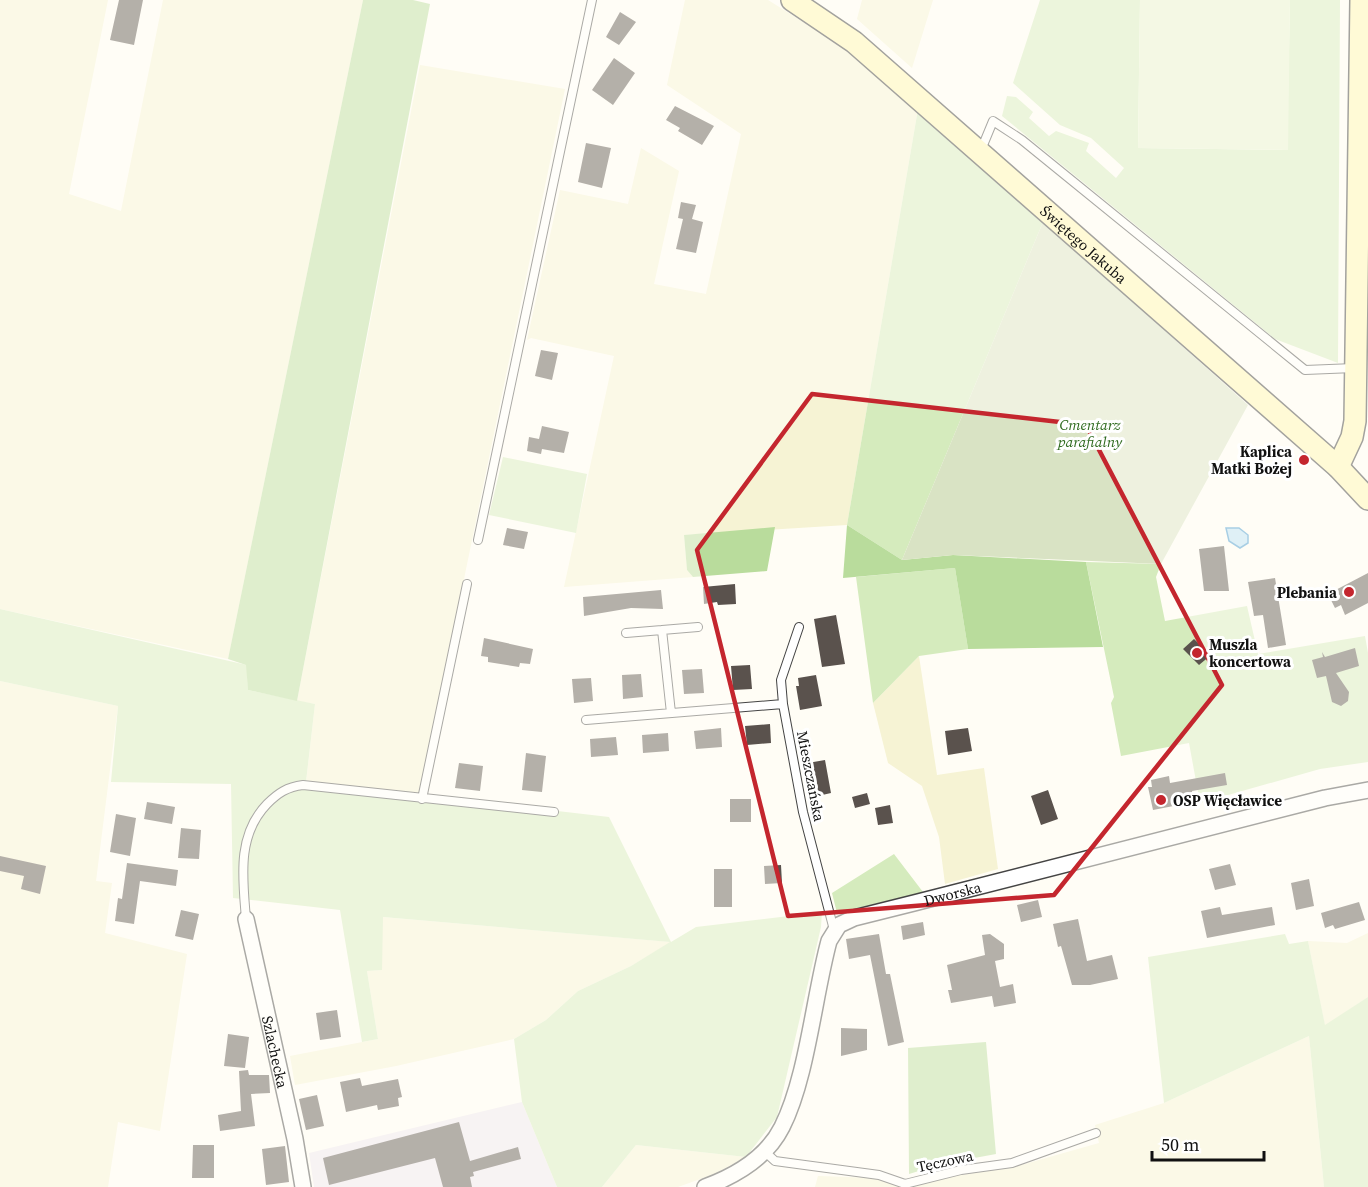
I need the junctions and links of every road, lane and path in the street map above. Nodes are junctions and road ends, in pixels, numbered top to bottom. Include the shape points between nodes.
1 (592, 0) edge
2 (792, 0) edge
3 (1361, 0) edge
4 (980, 152) junction
5 (1356, 368) junction
6 (1338, 467) junction
7 (1368, 498) edge
8 (478, 540) dead end
9 (467, 584) dead end
10 (698, 627) dead end
11 (799, 627) dead end
12 (662, 630) junction
13 (626, 633) dead end
14 (783, 704) junction
15 (670, 714) junction
16 (586, 720) dead end
17 (1368, 790) edge
18 (422, 799) junction
19 (554, 812) dead end
20 (246, 919) joint
21 (835, 931) junction
22 (1096, 1133) dead end
23 (764, 1151) junction
24 (303, 1187) edge
25 (705, 1187) edge

1 - 8 lane
2 - 4 street, Świętego Jakuba via 854,42
3 - 5 street
4 - 5 lane via 993,121 1022,140 1305,370
4 - 6 street, Świętego Jakuba
5 - 6 street via 1355,421
6 - 7 street, Świętego Jakuba
9 - 18 lane
10 - 12 lane
11 - 14 lane, Mieszczańska via 781,680
12 - 13 lane
12 - 15 lane
14 - 15 lane
14 - 21 lane, Mieszczańska via 802,812
15 - 16 lane
17 - 21 street, Dworska via 854,918
18 - 19 lane
18 - 20 lane via 303,785 289,787 259,812 249,831 242,867
20 - 24 street, Szlachecka
21 - 23 street via 821,971 798,1081 782,1127
22 - 23 lane, Tęczowa via 1012,1163 905,1184 879,1175 775,1161
23 - 25 street via 730,1178

